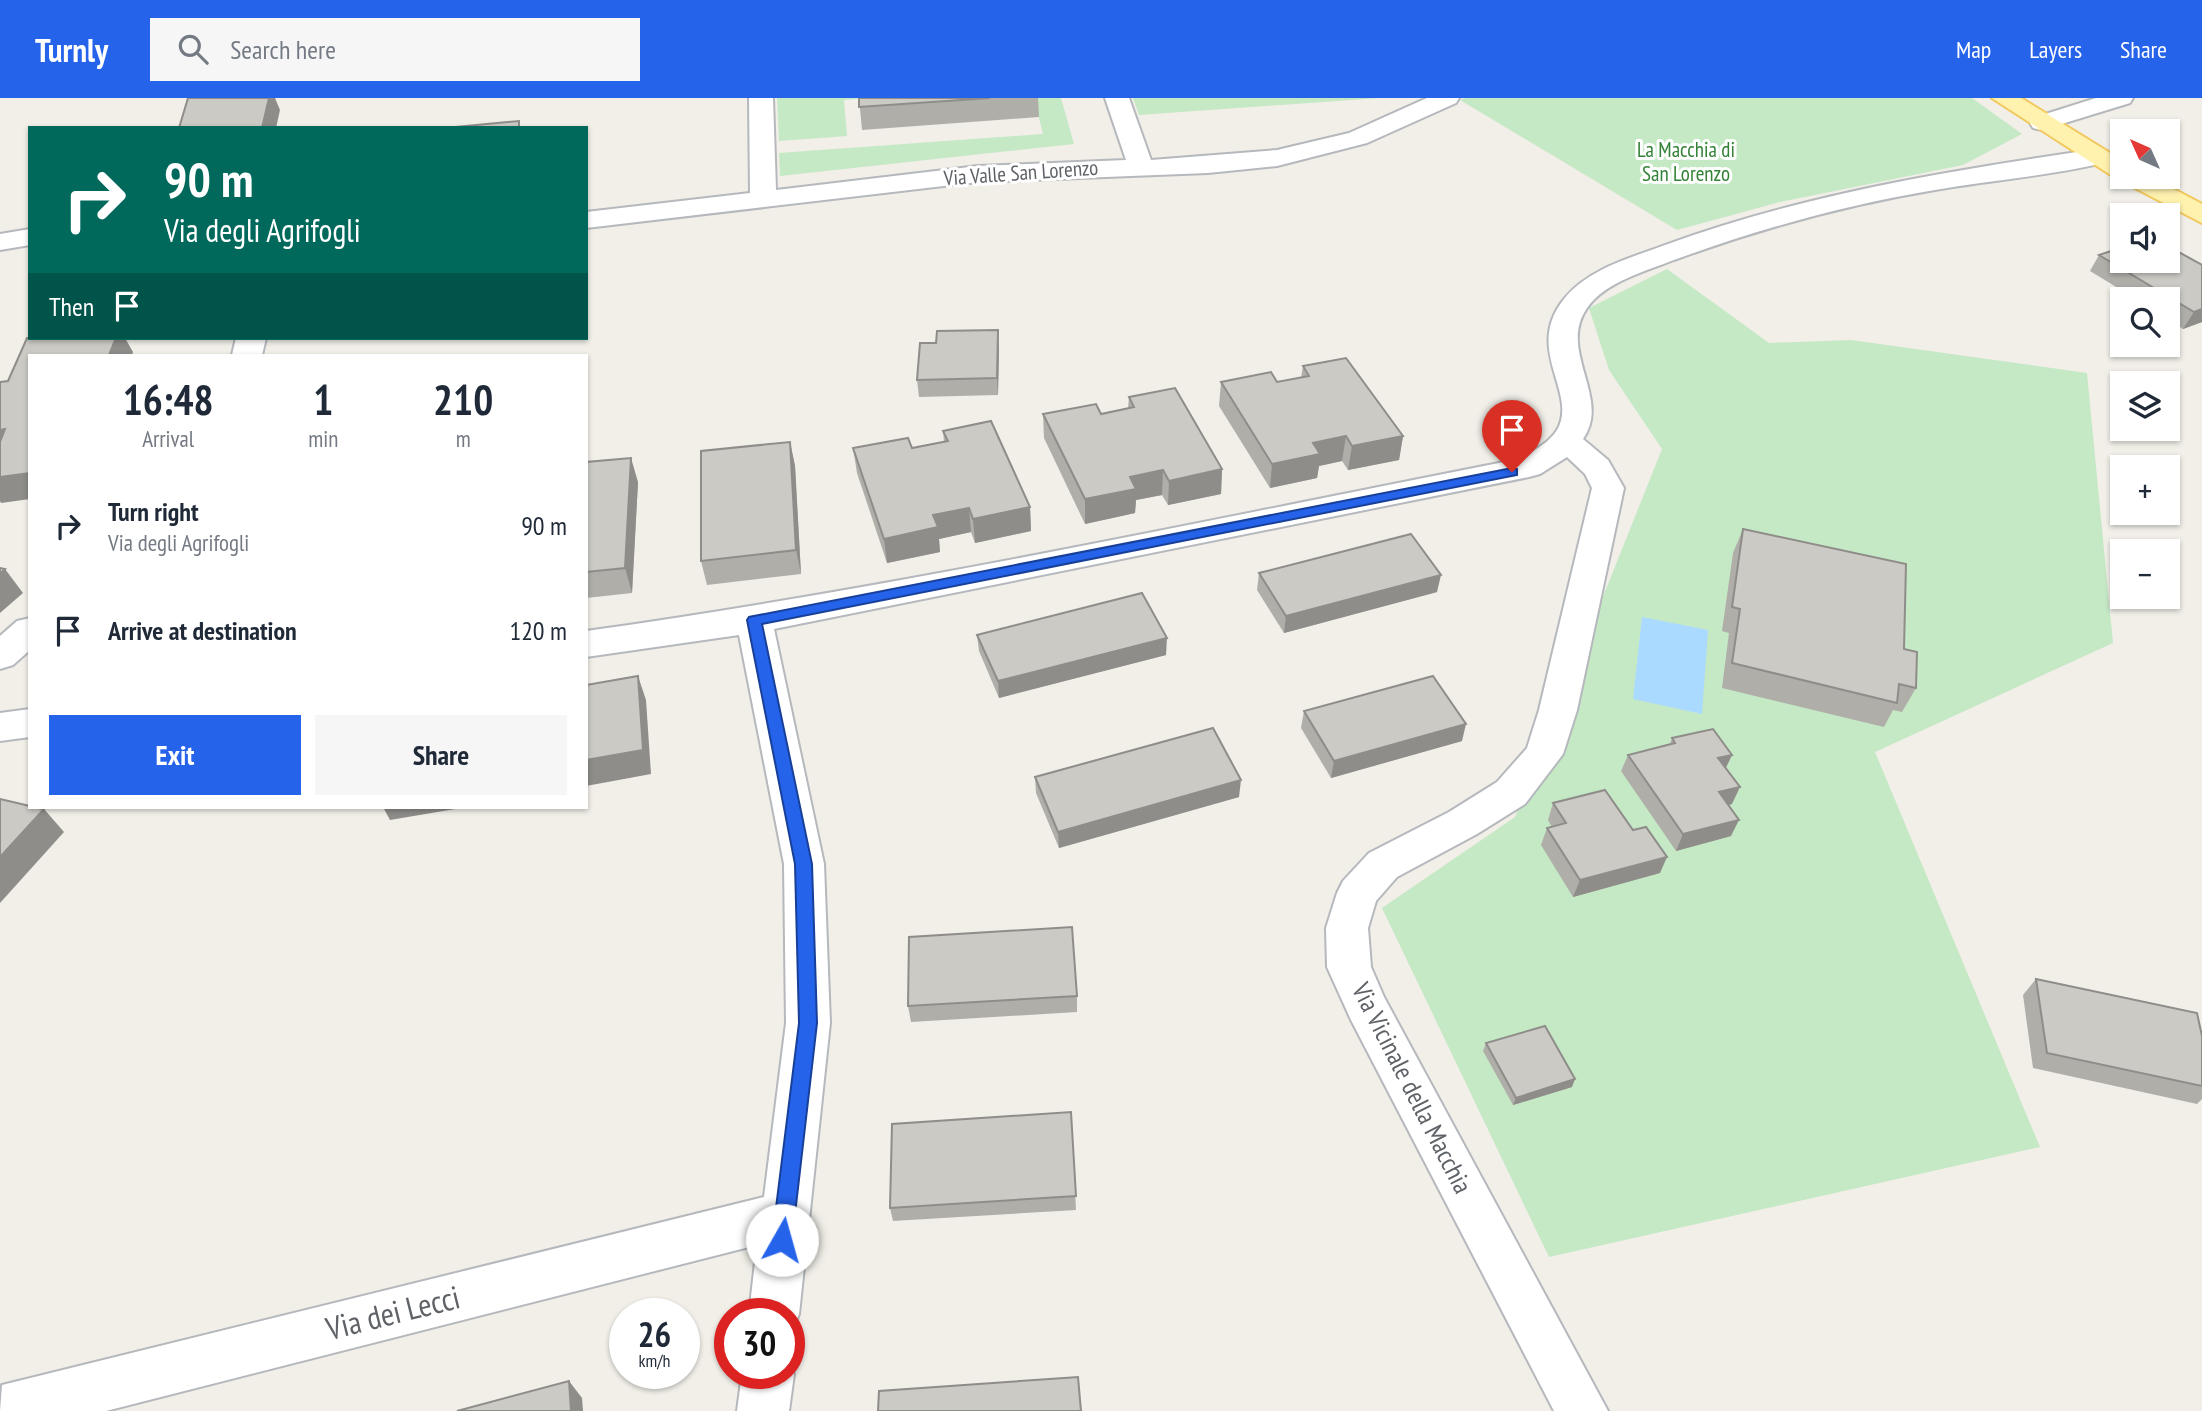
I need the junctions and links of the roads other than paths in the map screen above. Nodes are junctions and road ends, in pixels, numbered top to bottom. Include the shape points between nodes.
1 (761, 98) edge
2 (1117, 98) edge
3 (1447, 98) edge
4 (2004, 98) edge
5 (2121, 98) edge
6 (1420, 104) edge
7 (2052, 129) junction
8 (2098, 157) junction
9 (2110, 164) edge
10 (1140, 166) junction
11 (1969, 175) junction
12 (2154, 189) edge
13 (763, 199) junction
14 (2202, 215) edge
15 (588, 220) edge
16 (28, 237) edge
17 (0, 242) edge
18 (1567, 443) junction
19 (754, 620) junction
20 (28, 632) edge
21 (588, 644) edge
22 (0, 656) edge
23 (28, 723) edge
24 (0, 727) edge
25 (785, 1215) junction
26 (776, 1298) edge
27 (766, 1389) edge
28 (2, 1411) edge
29 (764, 1411) edge
30 (1582, 1411) edge

1 - 13 street
2 - 10 street
3 - 6 street, Via Valle San Lorenzo
4 - 7 main road
5 - 7 street
6 - 10 street, Via Valle San Lorenzo via 1358,138 1289,156 1244,163
7 - 8 main road
7 - 11 street
8 - 9 main road
8 - 11 street
10 - 13 street, Via Valle San Lorenzo via 991,173
11 - 18 street via 1817,205 1743,225 1601,281 1574,304 1562,333 1563,361 1577,398
12 - 14 main road
13 - 15 street, Via Valle San Lorenzo
16 - 17 street
18 - 19 street via 1542,461 1512,472
18 - 30 street, Via Vicinale della Macchia via 1587,455 1608,488 1544,754 1511,793 1383,865 1358,893 1346,928 1349,967 1367,1007
19 - 21 street
19 - 25 street via 804,864 808,1023
20 - 22 street
23 - 24 street
25 - 26 street
25 - 28 street, Via dei Lecci
27 - 29 street

